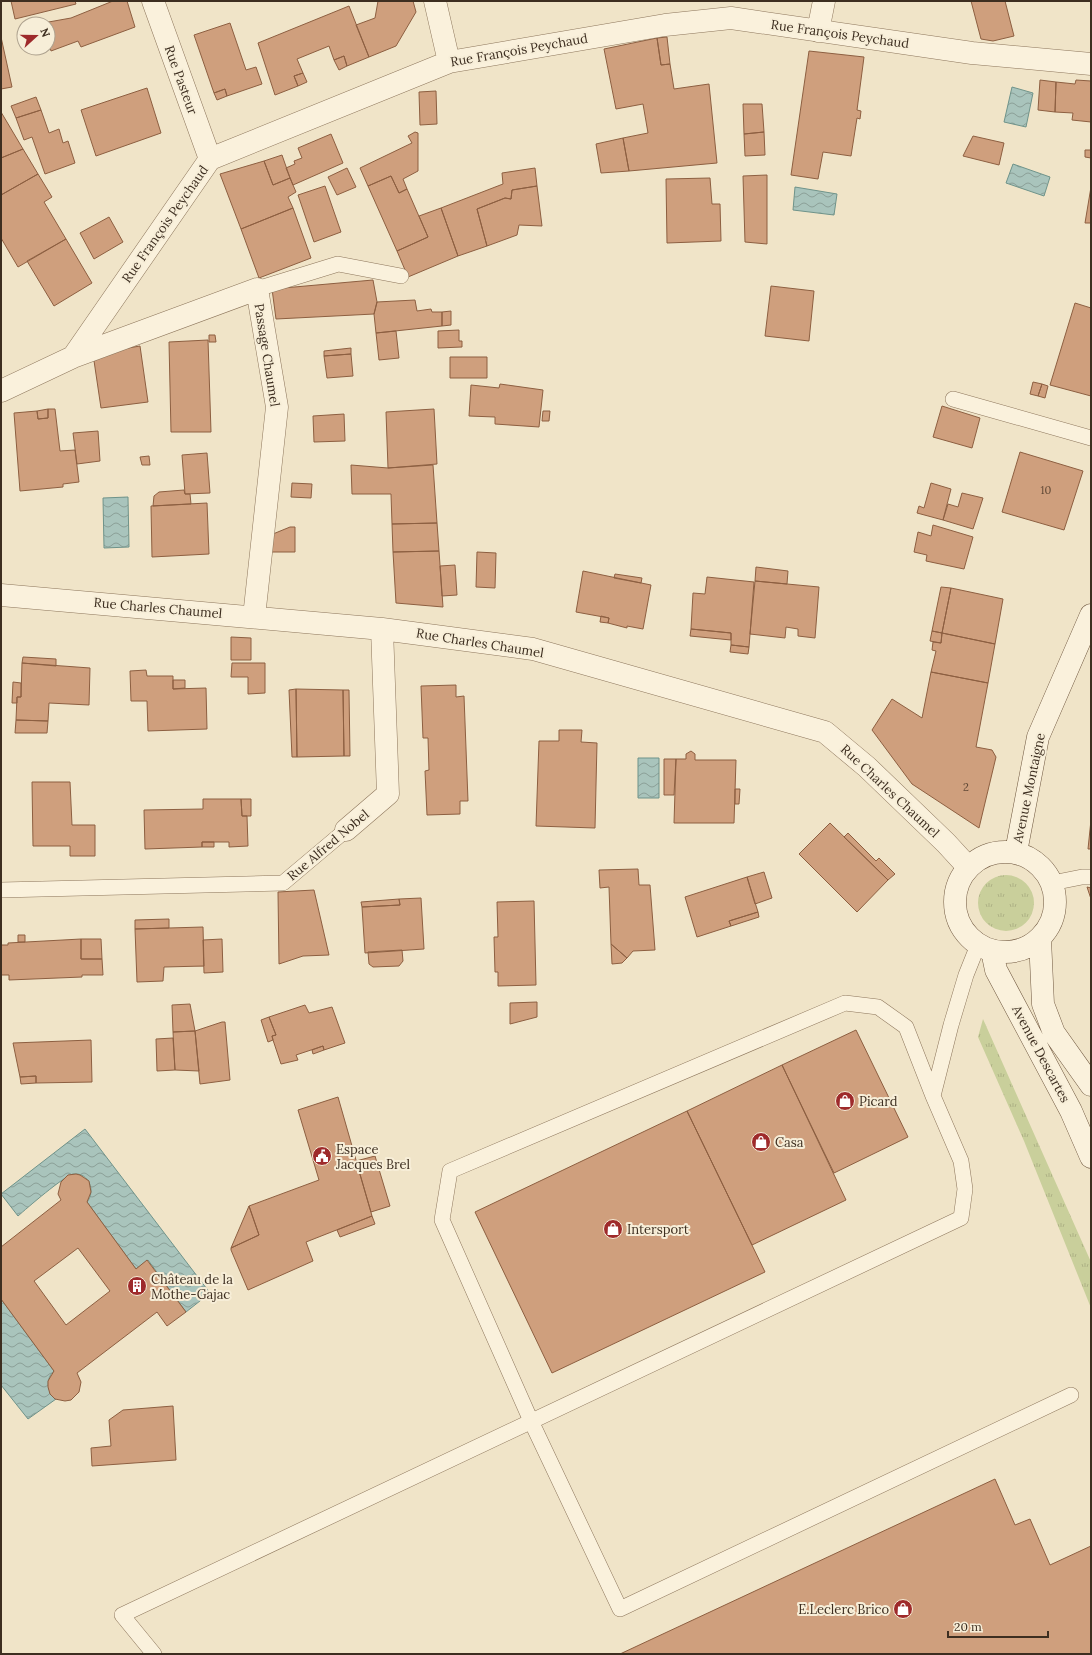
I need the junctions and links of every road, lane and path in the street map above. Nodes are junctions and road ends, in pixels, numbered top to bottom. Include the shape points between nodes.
1 (153, 1) edge
2 (435, 1) edge
3 (824, 1) edge
4 (818, 31) junction
5 (449, 62) junction
6 (1091, 64) edge
7 (210, 160) junction
8 (401, 276) dead end
9 (257, 289) junction
10 (73, 357) junction
11 (1, 391) edge
12 (953, 399) dead end
13 (1091, 438) edge
14 (1, 595) edge
15 (1091, 615) edge
16 (254, 617) junction
17 (382, 629) junction
18 (346, 830) joint
19 (1016, 852) junction
20 (968, 867) junction
21 (1091, 877) edge
22 (1052, 883) junction
23 (1, 890) edge
24 (1040, 939) junction
25 (985, 948) junction
26 (1091, 1085) edge
27 (933, 1096) junction
28 (1091, 1157) edge
29 (1071, 1395) dead end
30 (531, 1421) junction
31 (154, 1654) edge

1 - 7 street, Rue Pasteur
2 - 5 street
3 - 4 street
4 - 5 street, Rue François Peychaud via 731,18 665,24
4 - 6 street, Rue François Peychaud via 972,53
5 - 7 street, Rue François Peychaud
7 - 10 street, Rue François Peychaud
8 - 9 lane via 338,264
9 - 10 street, Passage Chaumel
9 - 16 street, Passage Chaumel via 277,407
10 - 11 street, Rue François Peychaud
12 - 13 lane
14 - 16 street, Rue Charles Chaumel
15 - 19 street, Avenue Montaigne via 1038,736
16 - 17 street, Rue Charles Chaumel
17 - 18 street, Rue Alfred Nobel via 388,794
17 - 20 street, Rue Charles Chaumel via 533,649 824,732 867,767
18 - 23 lane, Rue Alfred Nobel via 283,883
19 - 20 street via 987,854
19 - 22 street via 1038,863
20 - 25 street via 957,886 954,901 956,916 970,938
21 - 22 lane
22 - 24 street via 1056,894 1054,913 1048,930
24 - 25 street via 1017,951 1005,952
24 - 26 street, Avenue Descartes via 1043,1004 1054,1033
25 - 27 lane via 966,975
25 - 28 street, Avenue Descartes via 1071,1111
27 - 30 lane via 961,1161 966,1189 961,1218
27 - 30 lane via 906,1027 878,1007 845,1003 450,1171 442,1220
29 - 30 lane via 620,1609
30 - 31 lane via 122,1614

